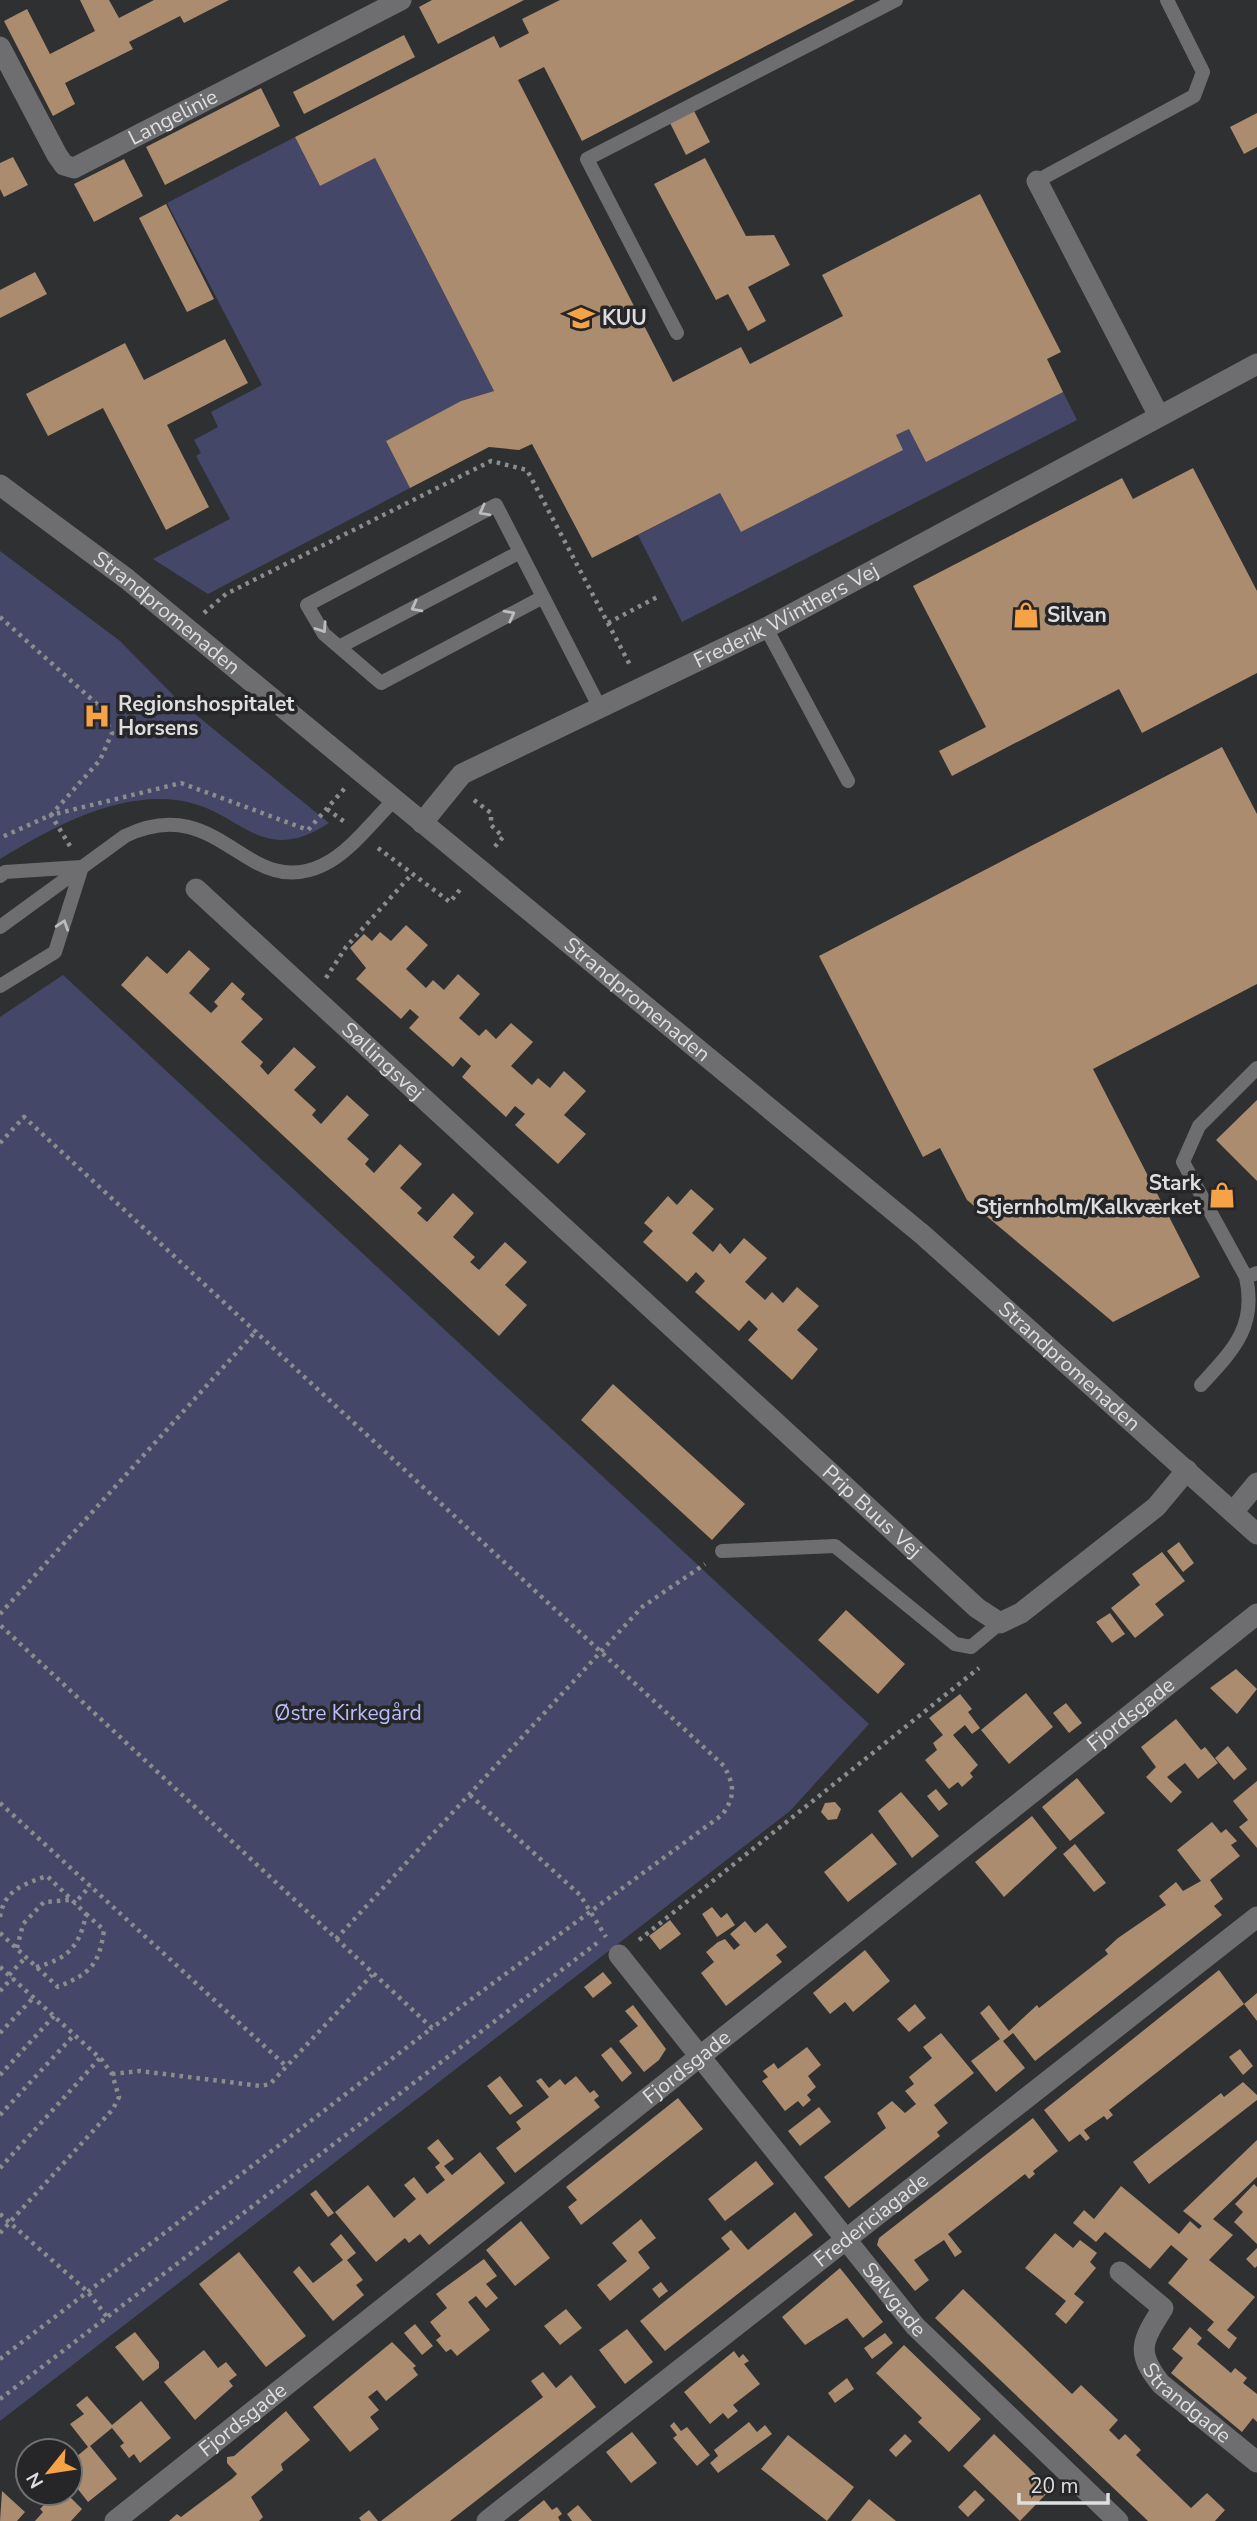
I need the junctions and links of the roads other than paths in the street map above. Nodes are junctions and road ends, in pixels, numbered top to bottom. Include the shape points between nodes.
1 (401, 0) edge
2 (896, 0) edge
3 (1167, 0) edge
4 (0, 47) edge
5 (1037, 181) joint
6 (677, 333) dead end
7 (1257, 364) edge
8 (1159, 416) junction
9 (0, 485) edge
10 (520, 552) junction
11 (543, 597) junction
12 (766, 628) junction
13 (339, 647) junction
14 (600, 708) junction
15 (848, 781) dead end
16 (394, 800) junction
17 (422, 823) junction
18 (82, 867) junction
19 (0, 876) edge
20 (196, 889) dead end
21 (0, 927) edge
22 (0, 986) edge
23 (1257, 1068) edge
24 (570, 1231) joint
25 (1252, 1275) edge
26 (1201, 1385) dead end
27 (1187, 1470) junction
28 (1257, 1483) edge
29 (1233, 1512) junction
30 (1257, 1534) edge
31 (722, 1551) road end
32 (1257, 1614) edge
33 (1000, 1623) junction
34 (1257, 1917) edge
35 (619, 1955) road end
36 (701, 2054) junction
37 (846, 2240) junction
38 (1120, 2272) dead end
39 (1257, 2462) edge
40 (115, 2521) edge
41 (487, 2521) edge
42 (1118, 2521) edge

1 - 4 street, Langelinie via 74,168 64,165 57,155
2 - 6 lane via 587,159
3 - 5 lane via 1203,72 1194,96
5 - 8 street
7 - 8 street, Frederik Winthers Vej
8 - 12 street, Frederik Winthers Vej
9 - 16 street, Strandpromenaden via 127,579
10 - 11 lane
10 -> 13 lane
10 -> 13 lane via 496,505 307,605 324,634
13 -> 11 lane via 381,683
11 - 14 lane
12 - 14 street, Frederik Winthers Vej
12 - 15 lane
14 - 17 street, Frederik Winthers Vej via 462,774
16 - 17 street, Strandpromenaden
16 - 18 lane via 342,852 303,872 259,865 209,833 167,822 125,836
17 - 27 street, Strandpromenaden via 923,1235
18 - 19 lane
18 - 21 lane
22 -> 18 lane via 55,952
20 - 24 street, Søllingsvej
23 - 25 lane via 1199,1126 1183,1162
24 - 33 street, Prip Buus Vej via 976,1608
25 - 26 lane via 1256,1307 1252,1321 1236,1348
27 - 29 street, Strandpromenaden
27 - 33 street via 1156,1507 1021,1613
28 - 29 street
29 - 30 street, Strandpromenaden
31 - 33 lane via 835,1546 955,1644 971,1647
32 - 36 street, Fjordsgade
34 - 37 street, Fredericiagade
35 - 36 street, Sølvgade
36 - 37 street, Sølvgade
36 - 40 street, Fjordsgade
37 - 41 street, Fredericiagade
37 - 42 street, Sølvgade via 915,2326
38 - 39 street, Strandgade via 1163,2308 1146,2334 1142,2353 1149,2369 1161,2384

